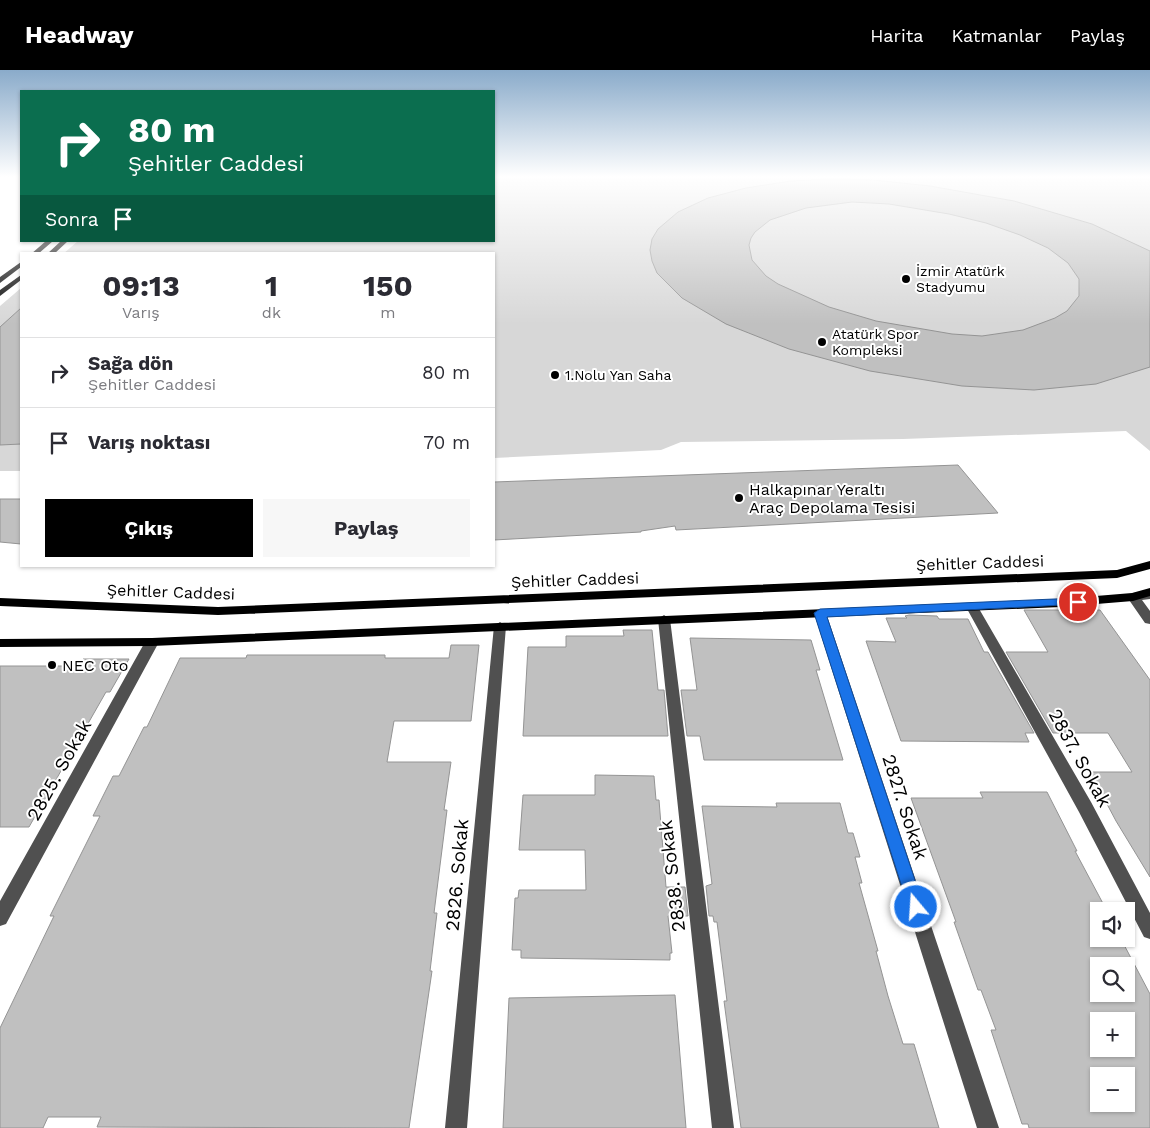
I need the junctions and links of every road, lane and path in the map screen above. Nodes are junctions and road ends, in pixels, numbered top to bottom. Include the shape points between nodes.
1 (49, 242) edge
2 (64, 242) edge
3 (36, 252) edge
4 (52, 252) edge
5 (20, 265) edge
6 (20, 278) edge
7 (0, 281) edge
8 (0, 294) edge
9 (1150, 564) edge
10 (1150, 594) edge
11 (1134, 596) junction
12 (0, 602) edge
13 (972, 607) junction
14 (820, 613) junction
15 (664, 620) junction
16 (1150, 620) edge
17 (500, 626) junction
18 (152, 642) junction
19 (0, 643) edge
20 (0, 918) edge
21 (1150, 931) edge
22 (456, 1128) edge
23 (723, 1128) edge
24 (988, 1128) edge

1 - 3 main road
2 - 4 main road
5 - 7 main road
6 - 8 main road
9 - 12 main road, Şehitler Caddesi via 1117,574 218,611
10 - 11 main road
11 - 13 main road
11 - 16 street
13 - 14 main road
13 - 21 street, 2837. Sokak via 1085,807
14 - 15 main road
14 - 24 street, 2827. Sokak
15 - 17 main road
15 - 23 street, 2838. Sokak
17 - 18 main road
17 - 22 street, 2826. Sokak
18 - 19 main road
18 - 20 street, 2825. Sokak

